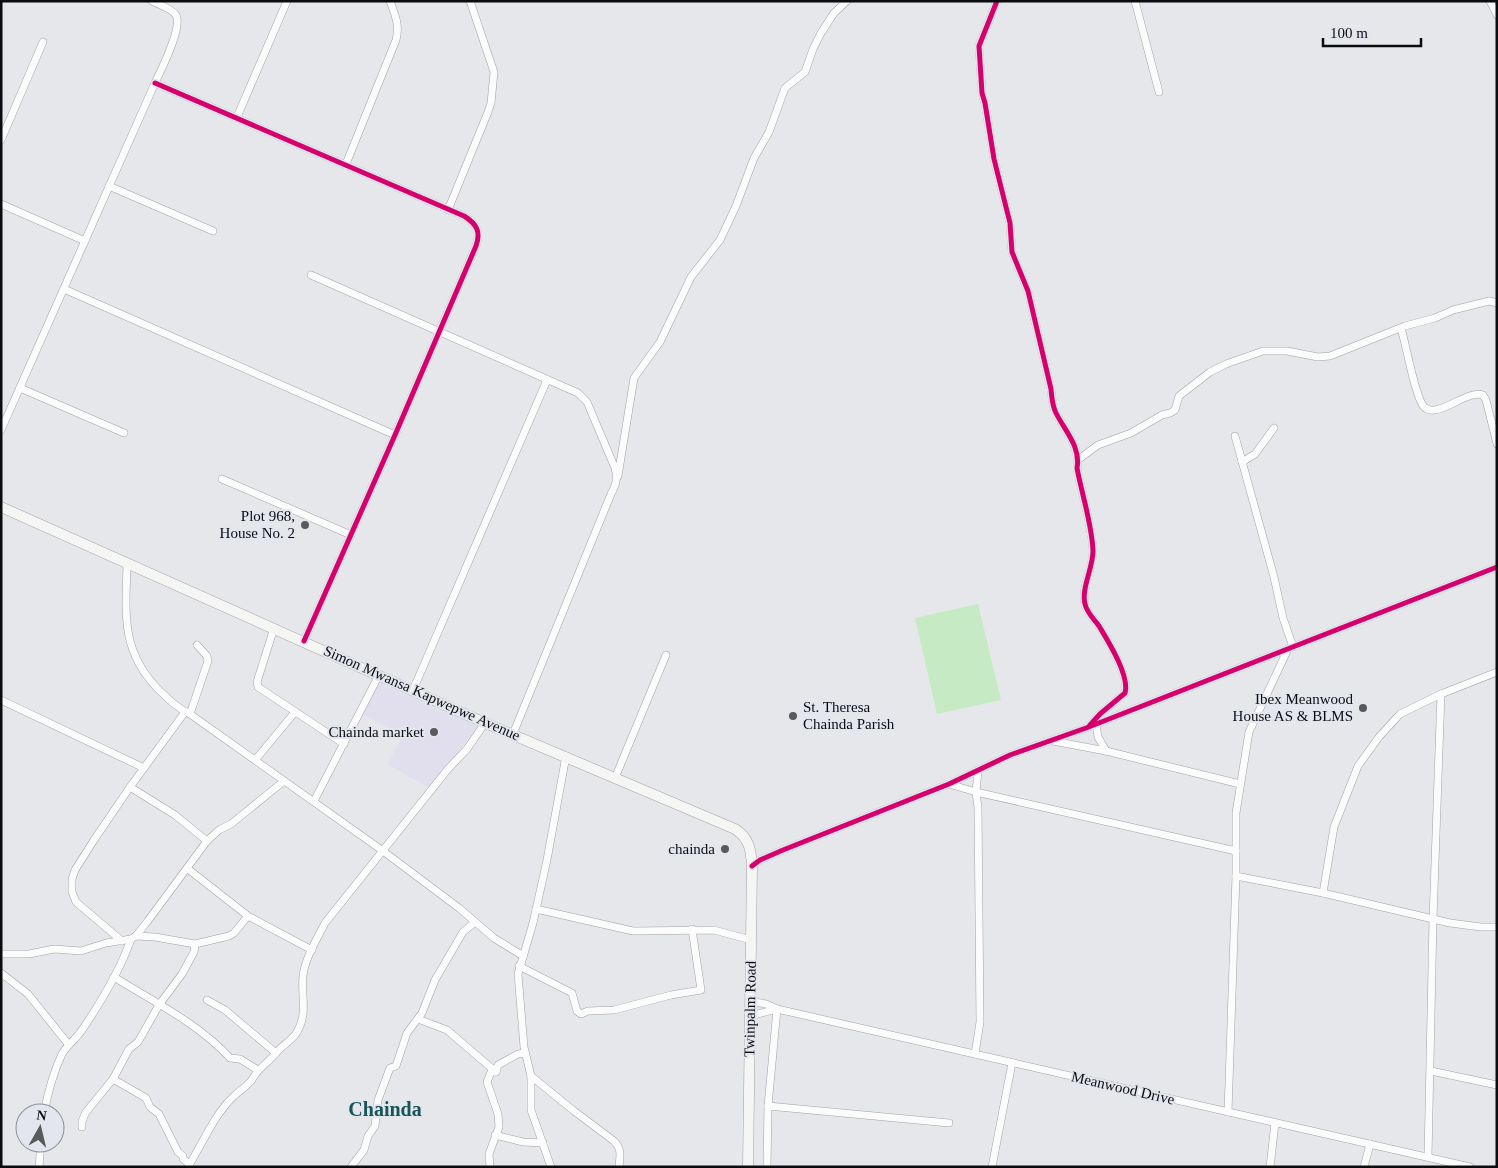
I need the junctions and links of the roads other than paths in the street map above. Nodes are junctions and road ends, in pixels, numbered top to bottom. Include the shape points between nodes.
1 (152, 1) edge
2 (287, 1) edge
3 (390, 1) edge
4 (470, 1) edge
5 (846, 1) edge
6 (997, 1) edge
7 (1135, 1) edge
8 (1490, 1) edge
9 (1497, 14) edge
10 (43, 42) dead end
11 (155, 83) junction
12 (1160, 92) dead end
13 (237, 117) junction
14 (1, 140) edge
15 (346, 164) junction
16 (109, 186) junction
17 (1, 204) edge
18 (448, 210) junction
19 (213, 232) dead end
20 (85, 241) junction
21 (311, 275) dead end
22 (64, 289) junction
23 (1497, 303) edge
24 (1401, 328) junction
25 (439, 333) junction
26 (547, 380) junction
27 (20, 388) junction
28 (1274, 428) dead end
29 (1, 430) edge
30 (124, 433) dead end
31 (395, 435) junction
32 (1234, 436) dead end
33 (1497, 444) edge
34 (1079, 459) junction
35 (1242, 462) junction
36 (222, 479) dead end
37 (616, 486) junction
38 (1, 507) edge
39 (351, 535) junction
40 (126, 563) junction
41 (1497, 567) edge
42 (274, 628) junction
43 (304, 641) junction
44 (196, 645) dead end
45 (1290, 648) junction
46 (666, 655) dead end
47 (1497, 672) edge
48 (379, 675) junction
49 (413, 690) junction
50 (1440, 694) junction
51 (1, 700) edge
52 (295, 712) junction
53 (187, 713) junction
54 (485, 723) junction
55 (1096, 724) junction
56 (1086, 728) junction
57 (513, 734) junction
58 (1052, 741) junction
59 (344, 744) junction
60 (1106, 751) junction
61 (566, 756) junction
62 (256, 759) junction
63 (144, 768) junction
64 (978, 770) junction
65 (615, 778) junction
66 (284, 781) junction
67 (948, 784) junction
68 (1240, 784) junction
69 (130, 787) junction
70 (976, 792) junction
71 (314, 801) junction
72 (207, 841) junction
73 (383, 851) junction
74 (1236, 851) junction
75 (751, 852) joint
76 (752, 866) junction
77 (188, 869) junction
78 (1236, 876) junction
79 (1323, 893) junction
80 (536, 909) junction
81 (248, 916) junction
82 (1433, 919) junction
83 (475, 922) junction
84 (1497, 927) edge
85 (692, 930) junction
86 (134, 937) junction
87 (751, 940) junction
88 (122, 941) junction
89 (196, 944) junction
90 (312, 950) junction
91 (1, 954) edge
92 (522, 956) junction
93 (520, 966) junction
94 (1, 973) edge
95 (114, 977) junction
96 (207, 1000) dead end
97 (750, 1001) junction
98 (159, 1005) junction
99 (777, 1009) junction
100 (750, 1016) junction
101 (418, 1019) junction
102 (69, 1045) junction
103 (276, 1053) junction
104 (525, 1053) junction
105 (975, 1054) junction
106 (1012, 1063) junction
107 (258, 1070) junction
108 (1431, 1071) junction
109 (496, 1072) junction
110 (531, 1076) junction
111 (113, 1079) junction
112 (1497, 1085) edge
113 (47, 1103) edge
114 (768, 1106) junction
115 (1228, 1112) junction
116 (1275, 1123) junction
117 (949, 1124) dead end
118 (82, 1127) dead end
119 (495, 1135) junction
120 (543, 1143) junction
121 (1370, 1144) junction
122 (40, 1153) edge
123 (1428, 1157) junction
124 (1467, 1166) edge
125 (39, 1167) edge
126 (189, 1167) edge
127 (350, 1167) edge
128 (490, 1167) edge
129 (551, 1167) edge
130 (619, 1167) edge
131 (748, 1167) edge
132 (767, 1167) edge
133 (992, 1167) edge
134 (1270, 1167) edge
135 (1364, 1167) edge

1 - 11 street via 172,11 178,22
2 - 13 street
3 - 15 street via 398,21 396,40
4 - 18 street via 494,78 488,112
5 - 37 street via 821,32 806,72 785,88 720,240 691,277 660,342 634,378
6 - 34 street via 979,46 982,94 1010,223 1012,252 1028,291 1052,401
7 - 12 street
8 - 9 street
10 - 14 street
11 - 13 street
11 - 16 street
13 - 15 street
15 - 18 street
16 - 19 street
16 - 20 street
17 - 20 street
18 - 25 street via 472,221 479,231
20 - 22 street
21 - 25 street
22 - 27 street
22 - 31 street
23 - 24 street via 1489,301 1473,305
24 - 33 street via 1425,407 1437,409 1473,395 1483,396
24 - 34 street via 1330,356 1318,358 1287,351 1263,351 1226,364 1179,396 1175,410 1131,433 1098,445
25 - 26 street
25 - 31 street
26 - 37 street via 578,393 587,402 615,468
26 - 49 street
27 - 29 street
27 - 30 street
28 - 35 street via 1255,454
31 - 39 street
32 - 35 street
34 - 56 street via 1077,468 1093,549 1084,603 1108,640 1126,681 1125,692
35 - 45 street
36 - 39 street
37 - 57 street
38 - 40 main road, Simon Mwansa Kapwepwe Avenue
39 - 43 street
40 - 42 main road, Simon Mwansa Kapwepwe Avenue
40 - 53 street via 127,623 136,661 149,680 175,706
41 - 45 street
42 - 43 main road, Simon Mwansa Kapwepwe Avenue
42 - 52 street via 256,684 260,690
43 - 48 main road, Simon Mwansa Kapwepwe Avenue
44 - 53 street via 208,661
45 - 55 street
45 - 68 street via 1250,732
46 - 65 street
47 - 50 street
48 - 49 main road, Simon Mwansa Kapwepwe Avenue
48 - 59 street
49 - 54 main road, Simon Mwansa Kapwepwe Avenue
50 - 79 street via 1400,714 1358,766 1334,827
50 - 82 street
51 - 63 street
52 - 59 street
52 - 62 street
53 - 62 street
53 - 63 street
54 - 57 main road, Simon Mwansa Kapwepwe Avenue
54 - 73 street
55 - 56 street
55 - 60 street via 1098,737
56 - 58 street
57 - 61 main road, Simon Mwansa Kapwepwe Avenue
58 - 60 street
58 - 64 street
59 - 71 street
60 - 68 street
61 - 65 main road, Simon Mwansa Kapwepwe Avenue
61 - 80 street
62 - 66 street
63 - 69 street
64 - 67 street
64 - 70 street
65 - 75 main road, Simon Mwansa Kapwepwe Avenue via 735,829 748,841
66 - 71 street
66 - 72 street
67 - 70 street
67 - 76 street via 782,850
68 - 74 street
69 - 72 street via 175,815
69 - 88 street via 72,879 76,902
70 - 74 street
70 - 105 street via 980,1022
71 - 73 street
72 - 77 street
73 - 83 street
73 - 90 street via 325,923
74 - 78 street
75 - 76 main road, Twinpalm Road
76 - 87 main road, Twinpalm Road
77 - 81 street
77 - 86 street
78 - 79 street
78 - 115 street
79 - 82 street
80 - 85 street via 633,930
80 - 92 street
81 - 89 street via 229,936
81 - 90 street
82 - 84 street via 1464,926
82 - 108 street
83 - 92 street
83 - 101 street via 463,932 435,980
85 - 87 street via 714,930
85 - 93 street via 701,990 614,1010 580,1014 572,992
86 - 88 street
86 - 89 street
86 - 95 street
87 - 97 main road, Twinpalm Road
88 - 91 street via 81,951 54,949 29,954
89 - 98 street via 182,974
90 - 103 street via 303,977 303,1018 292,1039
92 - 93 street
93 - 104 street via 518,986
94 - 102 street via 28,994
95 - 98 street
95 - 102 street via 82,1031
96 - 103 street via 225,1010
97 - 99 street, Meanwood Drive
97 - 100 main road, Twinpalm Road
98 - 107 street via 197,1028 230,1058 240,1059
98 - 111 street
99 - 100 street
99 - 105 street, Meanwood Drive
99 - 114 street
100 - 131 main road, Twinpalm Road
101 - 109 street via 447,1030
101 - 127 street via 406,1034 396,1066 390,1068 378,1100 375,1126 364,1150
102 - 113 street via 56,1067
103 - 107 street
104 - 109 street via 498,1065
104 - 110 street
105 - 106 street, Meanwood Drive
106 - 115 street, Meanwood Drive
106 - 133 street
107 - 126 street via 251,1082 233,1097 213,1122
108 - 112 street
108 - 123 street
109 - 119 street via 491,1072 487,1082 498,1114 499,1127
110 - 120 street via 531,1110
110 - 130 street via 619,1146
111 - 118 street via 86,1112
111 - 126 street via 146,1098 150,1107 159,1114
114 - 117 street
114 - 132 street
115 - 116 street, Meanwood Drive
116 - 121 street, Meanwood Drive
116 - 134 street
119 - 120 street
119 - 128 street via 489,1154
120 - 129 street
121 - 123 street, Meanwood Drive
121 - 135 street
122 - 125 street
123 - 124 street, Meanwood Drive

